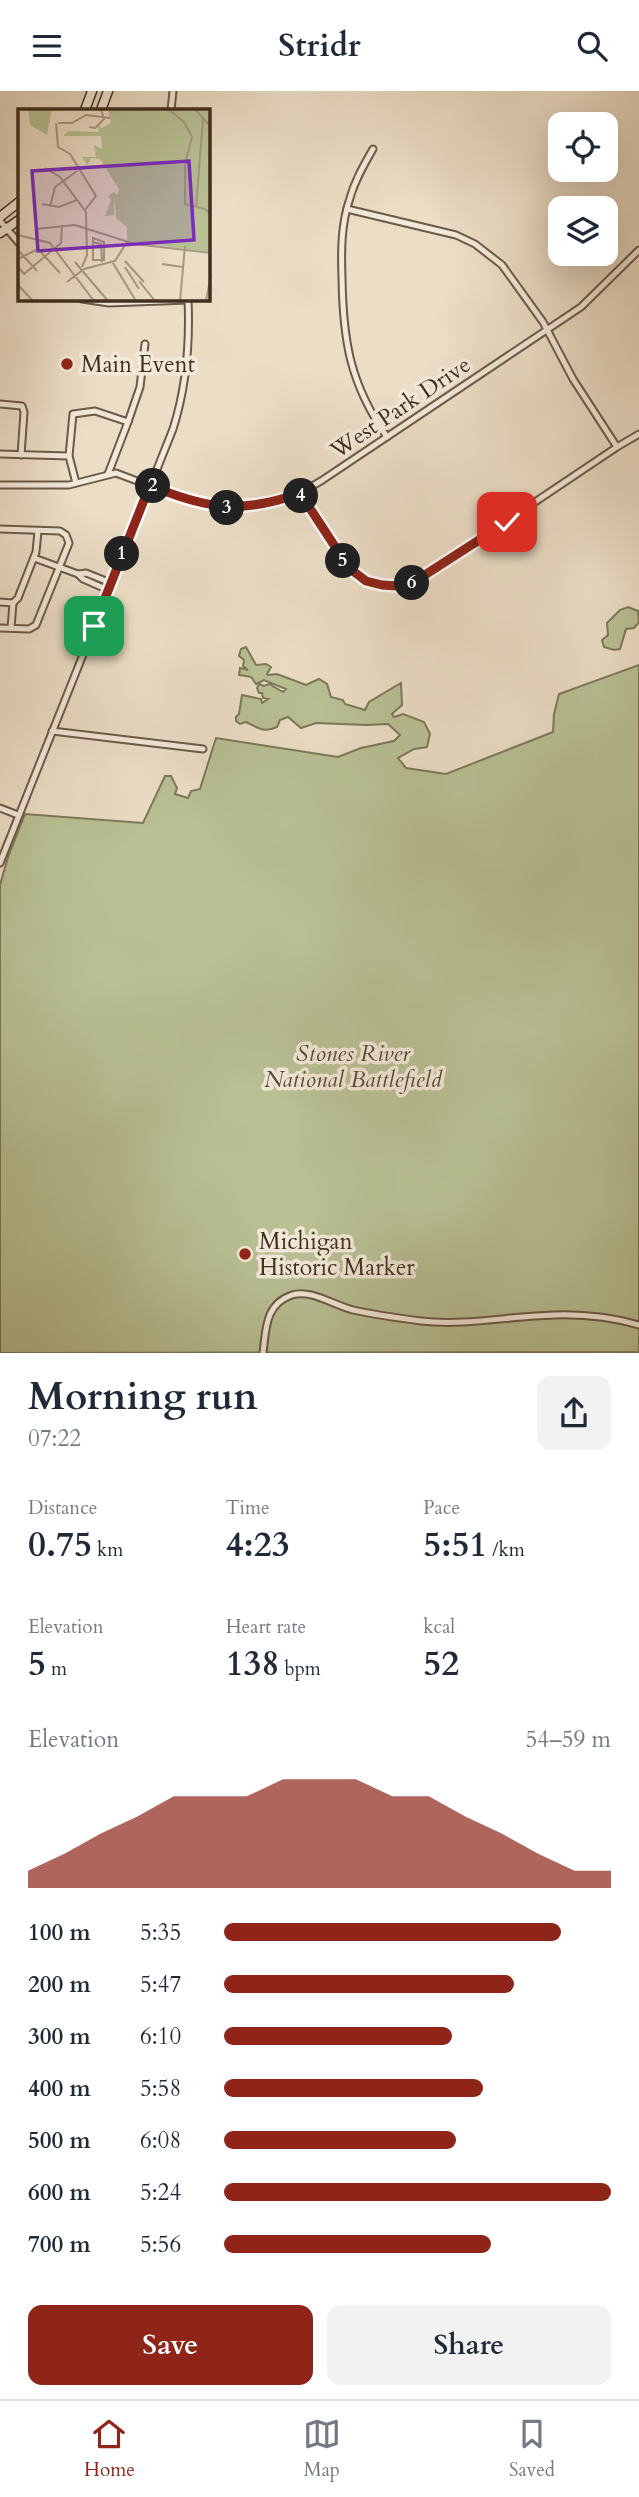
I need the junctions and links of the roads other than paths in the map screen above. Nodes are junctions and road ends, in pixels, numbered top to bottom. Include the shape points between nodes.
1 (173, 91) edge
2 (92, 92) edge
3 (107, 94) edge
4 (85, 109) edge
5 (171, 109) edge
6 (373, 149) dead end
7 (18, 203) edge
8 (347, 209) junction
9 (0, 219) edge
10 (18, 221) edge
11 (8, 228) junction
12 (0, 233) edge
13 (18, 242) edge
14 (639, 250) edge
15 (96, 301) edge
16 (162, 301) edge
17 (188, 301) edge
18 (548, 329) junction
19 (145, 344) dead end
20 (0, 404) edge
21 (128, 422) junction
22 (639, 434) edge
23 (387, 437) junction
24 (617, 447) junction
25 (0, 454) edge
26 (21, 455) junction
27 (69, 456) junction
28 (108, 474) junction
29 (76, 483) junction
30 (0, 485) edge
31 (150, 485) junction
32 (300, 493) junction
33 (0, 529) edge
34 (38, 531) junction
35 (34, 558) junction
36 (60, 567) junction
37 (109, 586) junction
38 (0, 602) edge
39 (13, 603) junction
40 (0, 628) edge
41 (11, 628) junction
42 (52, 731) junction
43 (203, 749) dead end
44 (0, 808) edge
45 (18, 815) junction
46 (0, 863) edge
47 (639, 1325) edge
48 (263, 1353) edge

1 - 5 street
2 - 3 street
2 - 4 main road
6 - 8 street
7 - 9 main road
8 - 18 street via 438,229 475,244 501,264
8 - 23 street via 341,253 347,350 360,391
9 - 11 street
10 - 11 main road
11 - 12 main road
11 - 13 street
14 - 18 street, West Park Drive via 590,299
15 - 16 street
17 - 31 street via 181,401
18 - 23 street, West Park Drive
18 - 24 street via 573,379
19 - 21 street via 141,387
20 - 26 street via 22,406
21 - 27 street via 95,411 72,414
21 - 28 street
22 - 24 street
23 - 32 street, West Park Drive
24 - 32 street via 417,580 397,586 376,584 355,574
25 - 26 street
26 - 27 street
27 - 29 street
28 - 29 street
28 - 31 street, West Park Drive
29 - 30 street
31 - 32 street, West Park Drive via 224,508 262,505
31 - 37 street
33 - 34 street
34 - 35 street
34 - 36 street via 66,535 68,549
35 - 36 street
35 - 39 street
36 - 37 street
36 - 41 street via 36,625
37 - 42 street
38 - 39 street
39 - 41 street
40 - 41 street
42 - 43 street
42 - 45 street
44 - 45 street
45 - 46 street
47 - 48 street via 570,1315 426,1321 351,1309 299,1293 282,1299 270,1313

